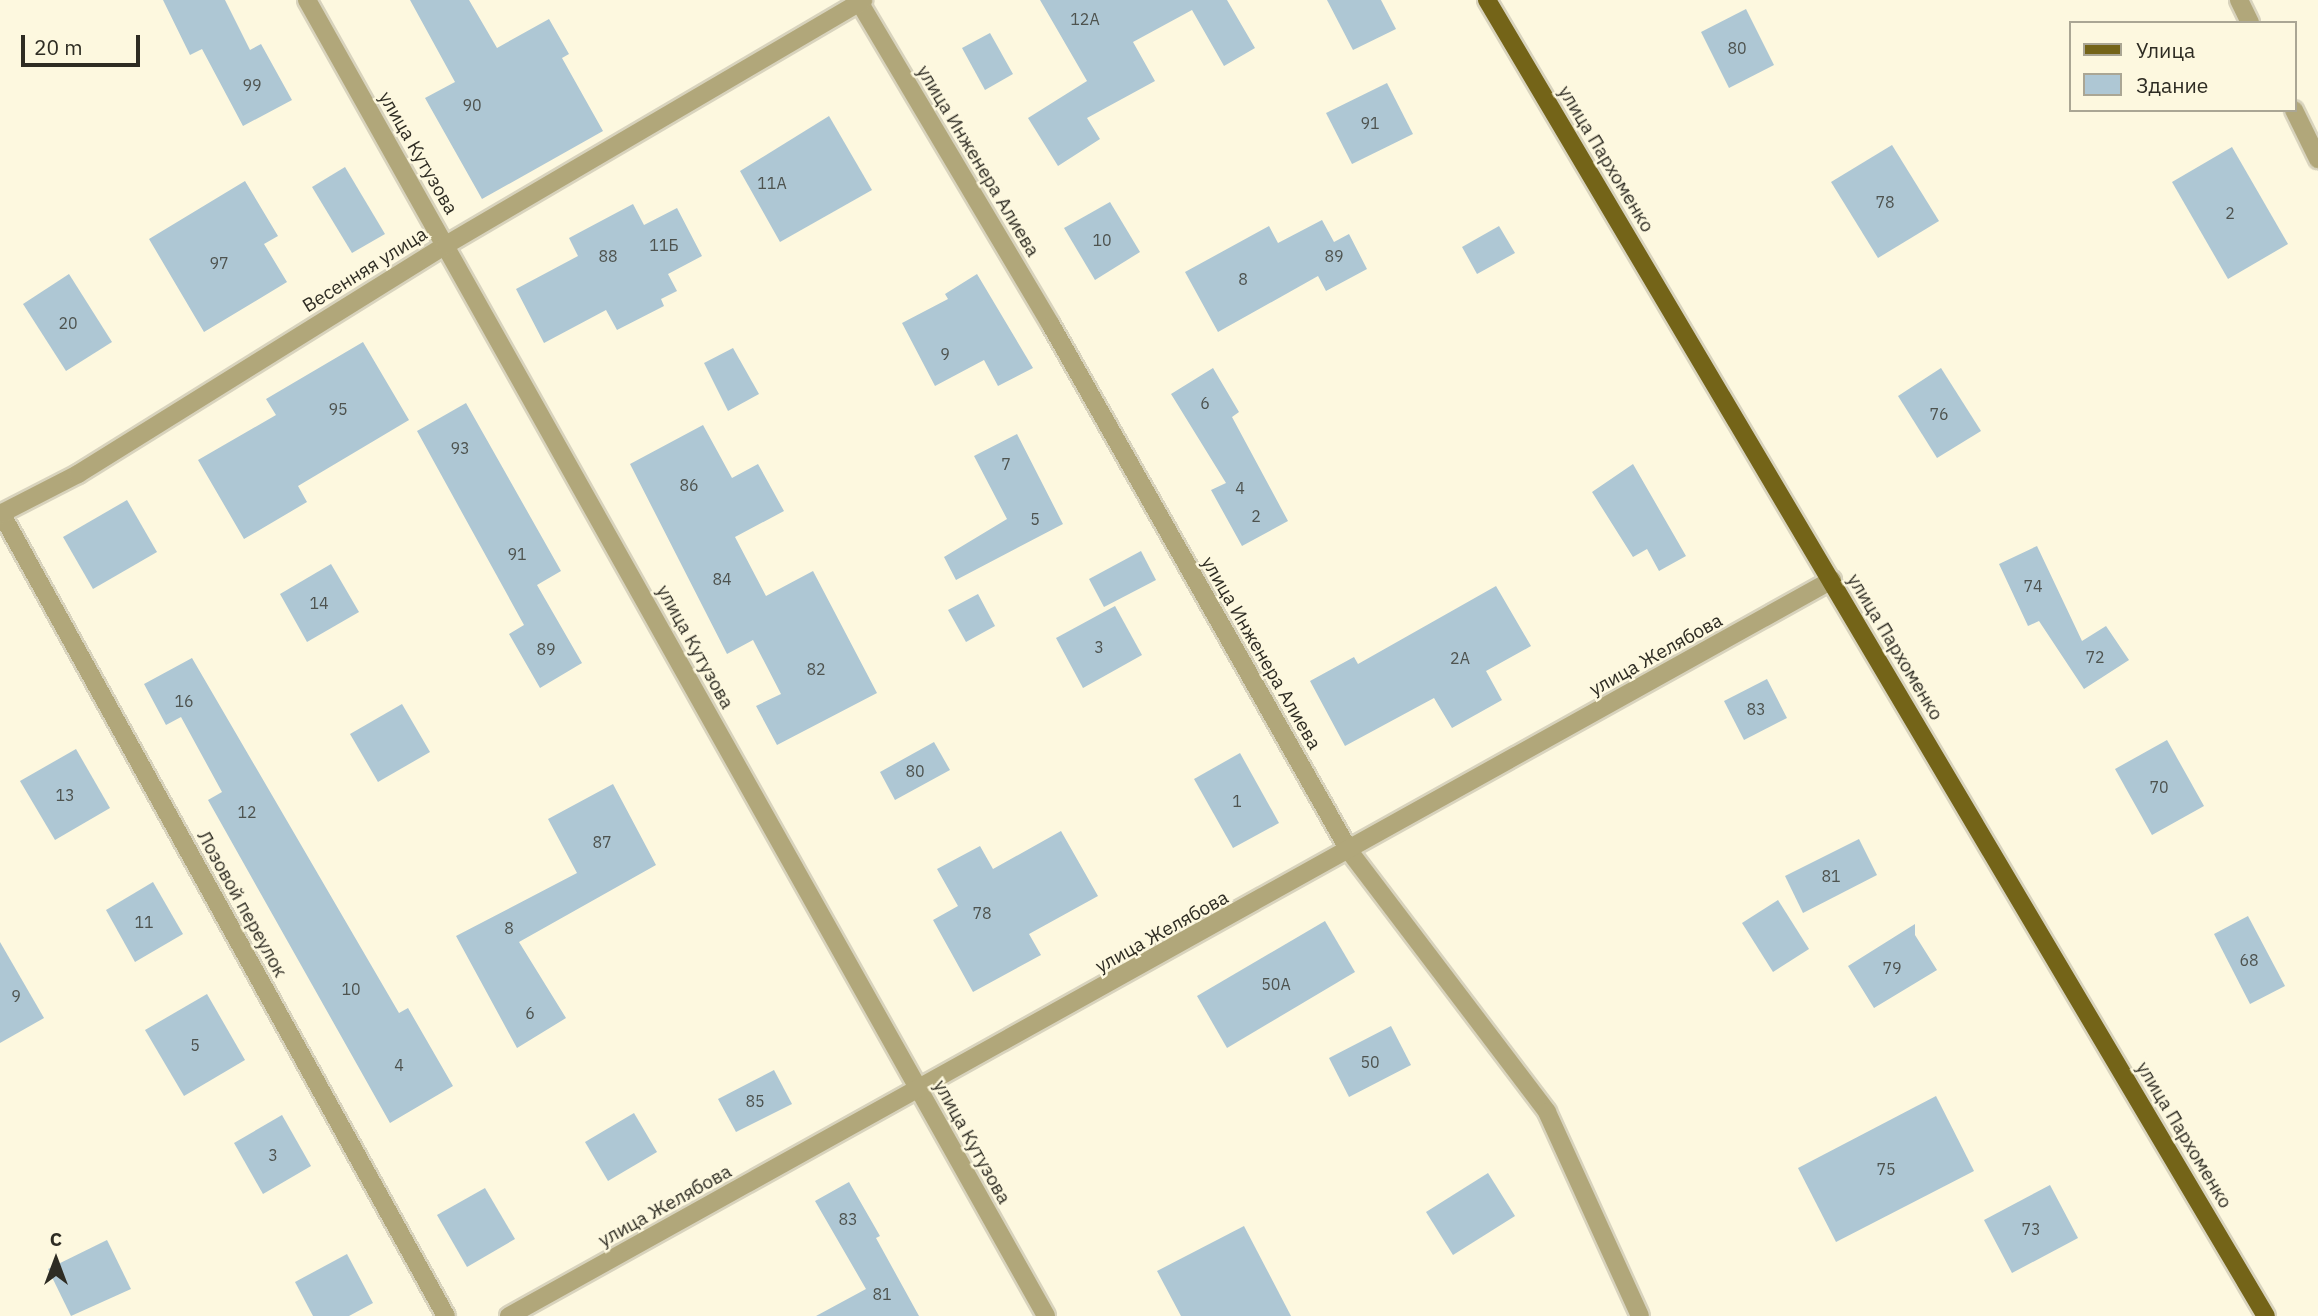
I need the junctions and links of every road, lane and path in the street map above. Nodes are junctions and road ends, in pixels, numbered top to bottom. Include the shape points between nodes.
1 (307, 0) edge
2 (1486, 0) edge
3 (2239, 0) edge
4 (860, 1) edge
5 (2249, 21) edge
6 (2295, 112) edge
7 (2318, 159) edge
8 (446, 245) junction
9 (1, 514) edge
10 (1832, 580) junction
11 (1350, 852) junction
12 (919, 1090) junction
13 (446, 1316) edge
14 (509, 1316) edge
15 (1046, 1316) edge
16 (1640, 1316) edge
17 (2266, 1316) edge

1 - 8 street, улица Кутузова
2 - 10 main road, улица Пархоменко
3 - 5 street
4 - 8 street, Весенняя улица
4 - 11 street, улица Инженера Алиева via 1051,325
6 - 7 street
8 - 9 street, Весенняя улица via 78,474
8 - 12 street, улица Кутузова
9 - 13 street, Лозовой переулок
10 - 11 street, улица Желябова
10 - 17 main road, улица Пархоменко
11 - 12 street, улица Желябова
11 - 16 street, улица Инженера Алиева via 1547,1112
12 - 14 street, улица Желябова
12 - 15 street, улица Кутузова

